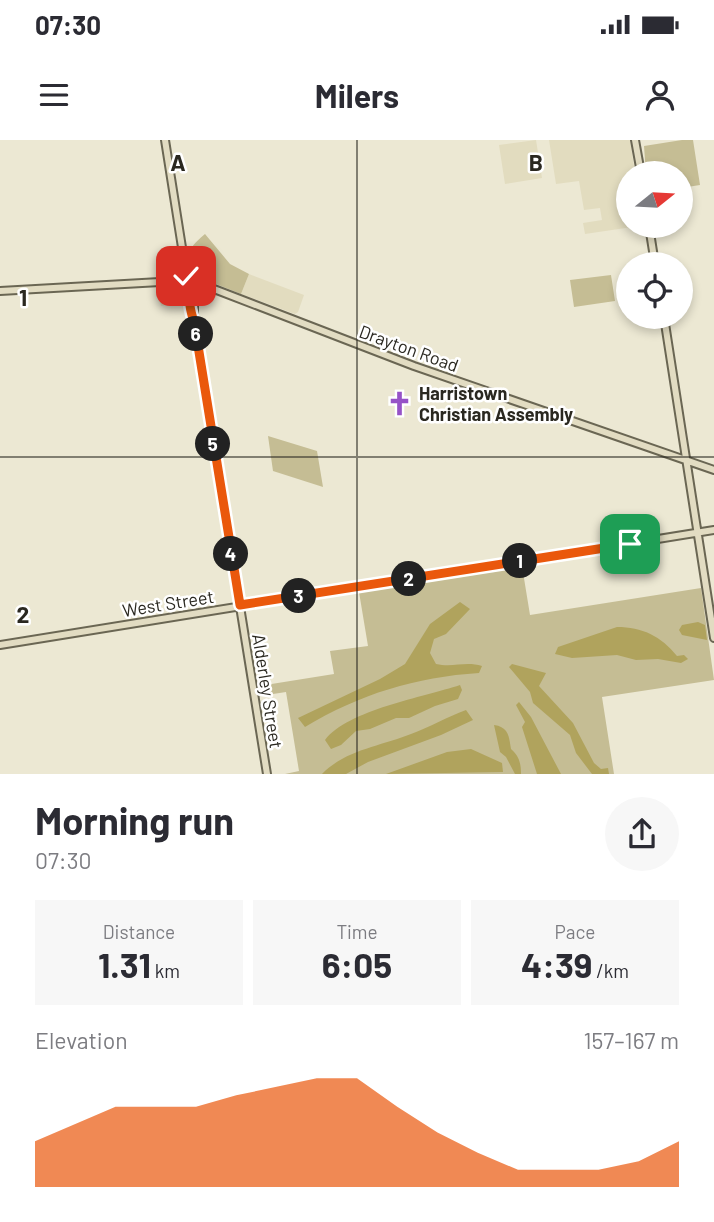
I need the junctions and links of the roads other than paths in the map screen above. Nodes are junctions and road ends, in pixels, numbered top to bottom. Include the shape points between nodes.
1 (165, 140) edge
2 (635, 140) edge
3 (638, 161) edge
4 (189, 282) junction
5 (0, 291) edge
6 (666, 329) edge
7 (687, 459) junction
8 (714, 470) edge
9 (714, 530) edge
10 (698, 533) junction
11 (240, 605) junction
12 (714, 638) edge
13 (0, 645) edge
14 (267, 774) edge

1 - 4 main road, Alderley Street
2 - 3 main road
4 - 5 main road, Drayton Road
4 - 7 main road, Drayton Road via 414,366
4 - 11 main road, Alderley Street
6 - 7 main road
7 - 8 main road, Drayton Road
7 - 10 main road
9 - 10 main road, West Street
10 - 11 main road, West Street
10 - 12 main road
11 - 13 main road, West Street
11 - 14 main road, Alderley Street

